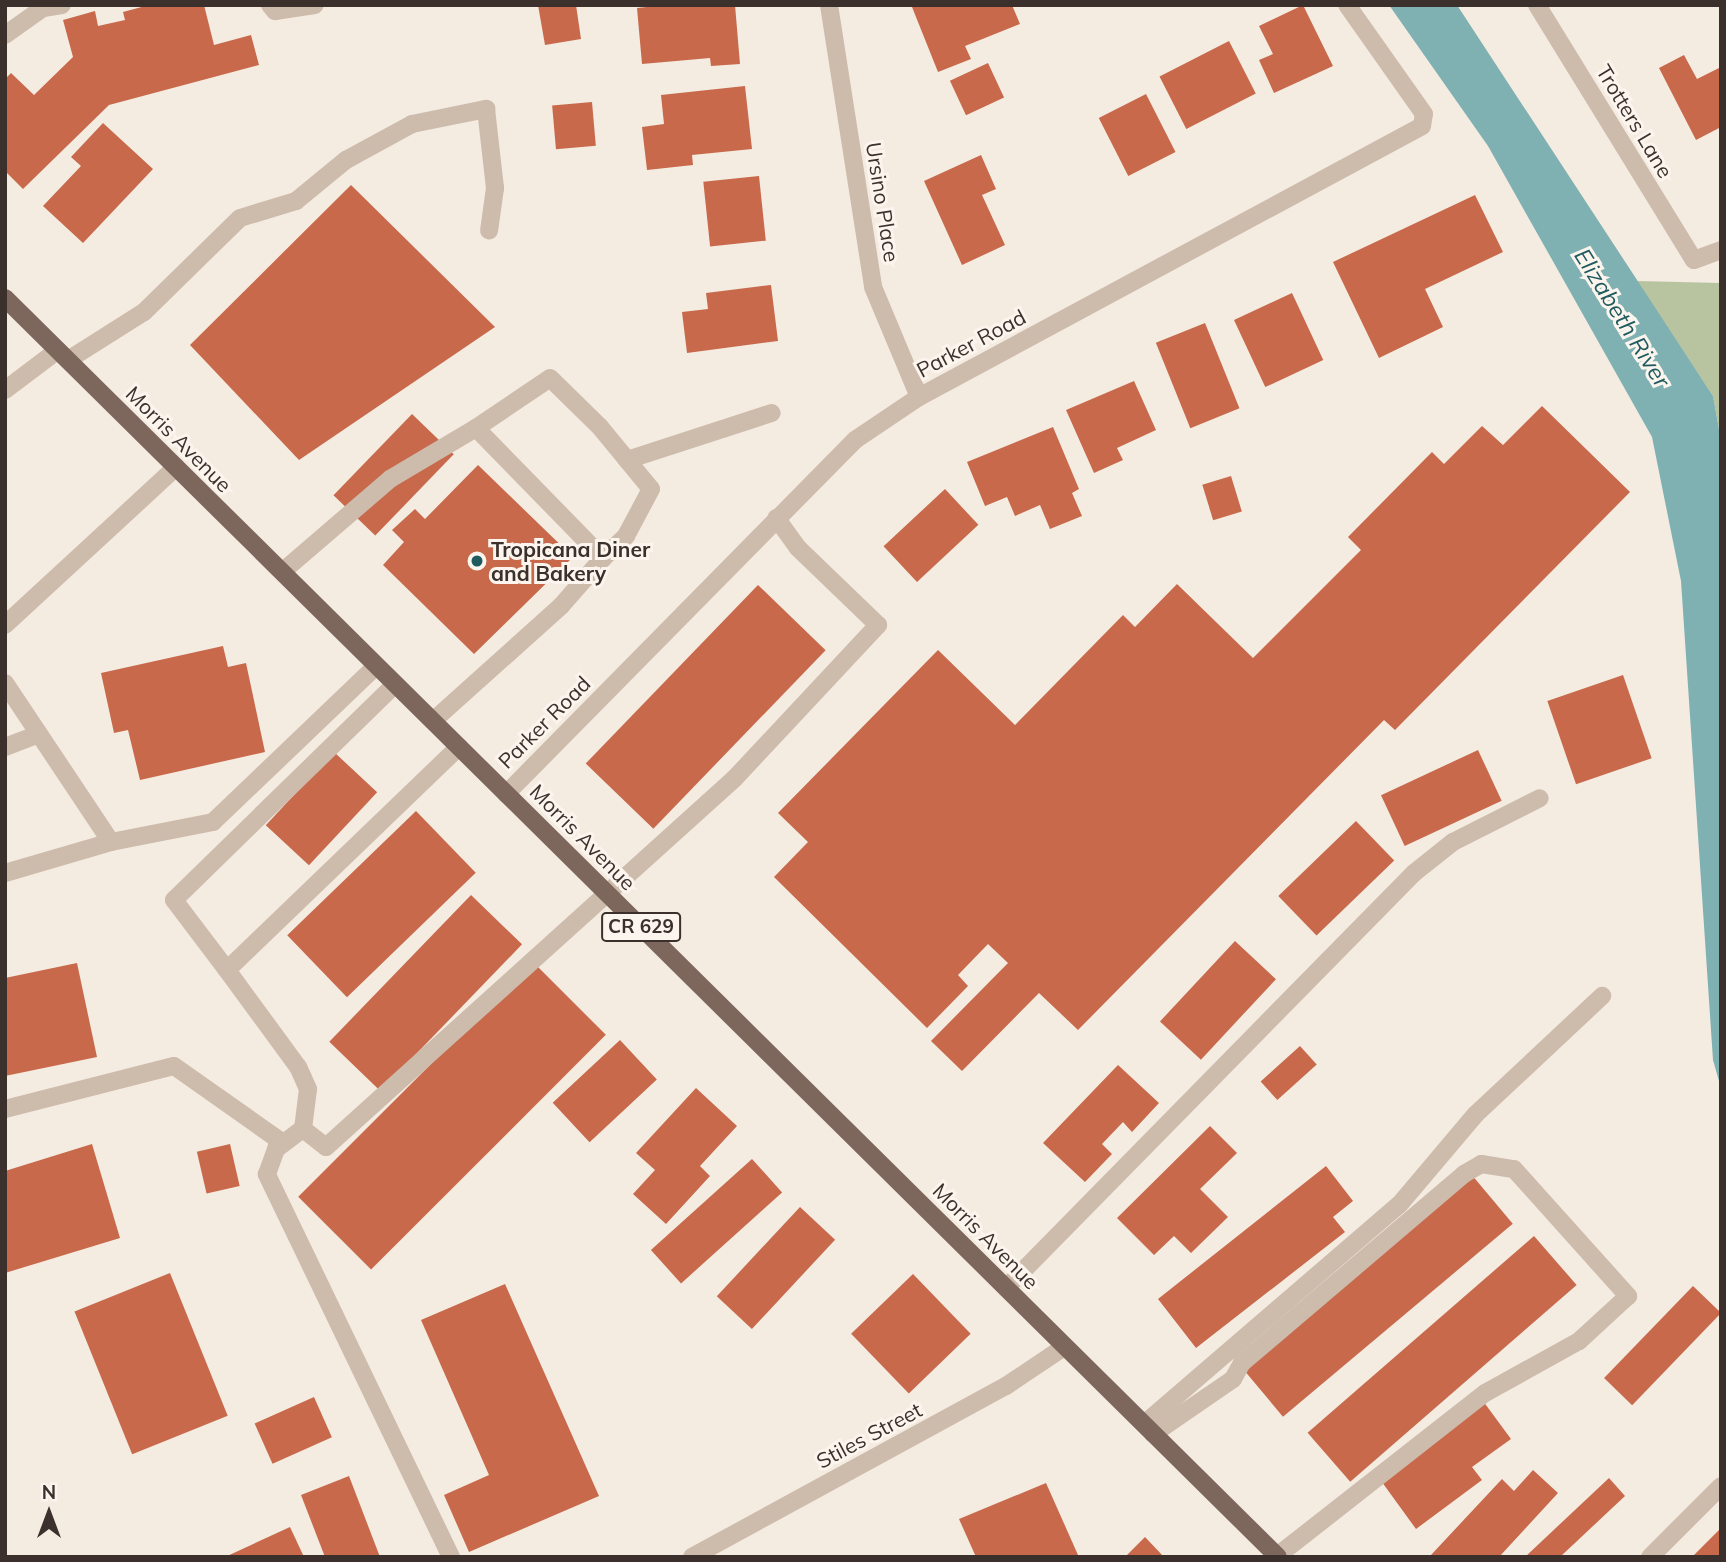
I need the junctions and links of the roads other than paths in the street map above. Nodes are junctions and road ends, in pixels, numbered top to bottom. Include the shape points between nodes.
1 (62, 5) edge
2 (270, 5) edge
3 (315, 5) edge
4 (829, 5) edge
5 (1348, 5) edge
6 (1537, 5) edge
7 (5, 35) edge
8 (489, 231) dead end
9 (1721, 250) edge
10 (5, 298) edge
11 (63, 355) junction
12 (5, 390) edge
13 (919, 397) junction
14 (772, 413) dead end
15 (476, 428) junction
16 (626, 460) junction
17 (176, 467) junction
18 (776, 519) junction
19 (603, 558) junction
20 (282, 572) junction
21 (5, 625) edge
22 (376, 666) junction
23 (5, 682) edge
24 (395, 684) junction
25 (433, 721) junction
26 (39, 734) junction
27 (5, 747) edge
28 (459, 747) junction
29 (506, 794) junction
30 (1540, 798) dead end
31 (111, 842) junction
32 (5, 873) edge
33 (604, 891) junction
34 (227, 970) junction
35 (1602, 996) dead end
36 (5, 1109) edge
37 (303, 1129) junction
38 (283, 1143) junction
39 (1006, 1289) junction
40 (1064, 1347) junction
41 (1148, 1429) junction
42 (1721, 1486) edge
43 (1277, 1556) edge
44 (451, 1557) edge
45 (692, 1557) edge
46 (1650, 1557) edge

1 - 7 street via 43,8
2 - 3 street via 275,11
4 - 13 street, Ursino Place via 873,287
5 - 13 street, Parker Road via 1424,114 1422,126
6 - 9 street, Trotters Lane via 1693,260
8 - 11 street via 495,188 486,110 412,124 345,160 296,201 240,218 144,312
10 - 11 main road, Morris Avenue / CR 629
11 - 12 street
11 - 17 main road, Morris Avenue / CR 629
13 - 18 street, Parker Road via 855,440
14 - 16 street
15 - 16 street via 550,378
15 - 19 street
15 - 20 street via 390,479
16 - 19 street via 651,489 625,536
17 - 20 main road, Morris Avenue / CR 629
17 - 21 street
18 - 29 street, Parker Road
18 - 33 street via 798,548 878,625 734,779
19 - 25 street via 561,606
20 - 22 main road, Morris Avenue / CR 629
22 - 24 main road, Morris Avenue / CR 629
22 - 31 street via 213,822
23 - 26 street
24 - 25 main road, Morris Avenue / CR 629
24 - 34 street via 174,900
25 - 28 main road, Morris Avenue / CR 629
26 - 27 street
26 - 31 street
28 - 29 main road, Morris Avenue / CR 629
28 - 34 street
29 - 33 main road, Morris Avenue / CR 629
30 - 39 street via 1453,842 1414,873
31 - 32 street
33 - 37 street via 326,1146
33 - 39 main road, Morris Avenue / CR 629
34 - 37 street via 298,1068 308,1089
35 - 41 street via 1476,1114 1399,1205
36 - 38 street via 174,1066
37 - 38 street
38 - 44 street via 275,1149 267,1174
39 - 40 main road, Morris Avenue / CR 629
40 - 41 main road, Morris Avenue / CR 629
40 - 45 street, Stiles Street via 1006,1387
41 - 43 main road, Morris Avenue / CR 629
41 - 43 street via 1196,1408 1233,1379 1242,1363 1465,1174 1482,1164 1514,1169 1628,1296 1579,1341 1485,1393
42 - 46 street

